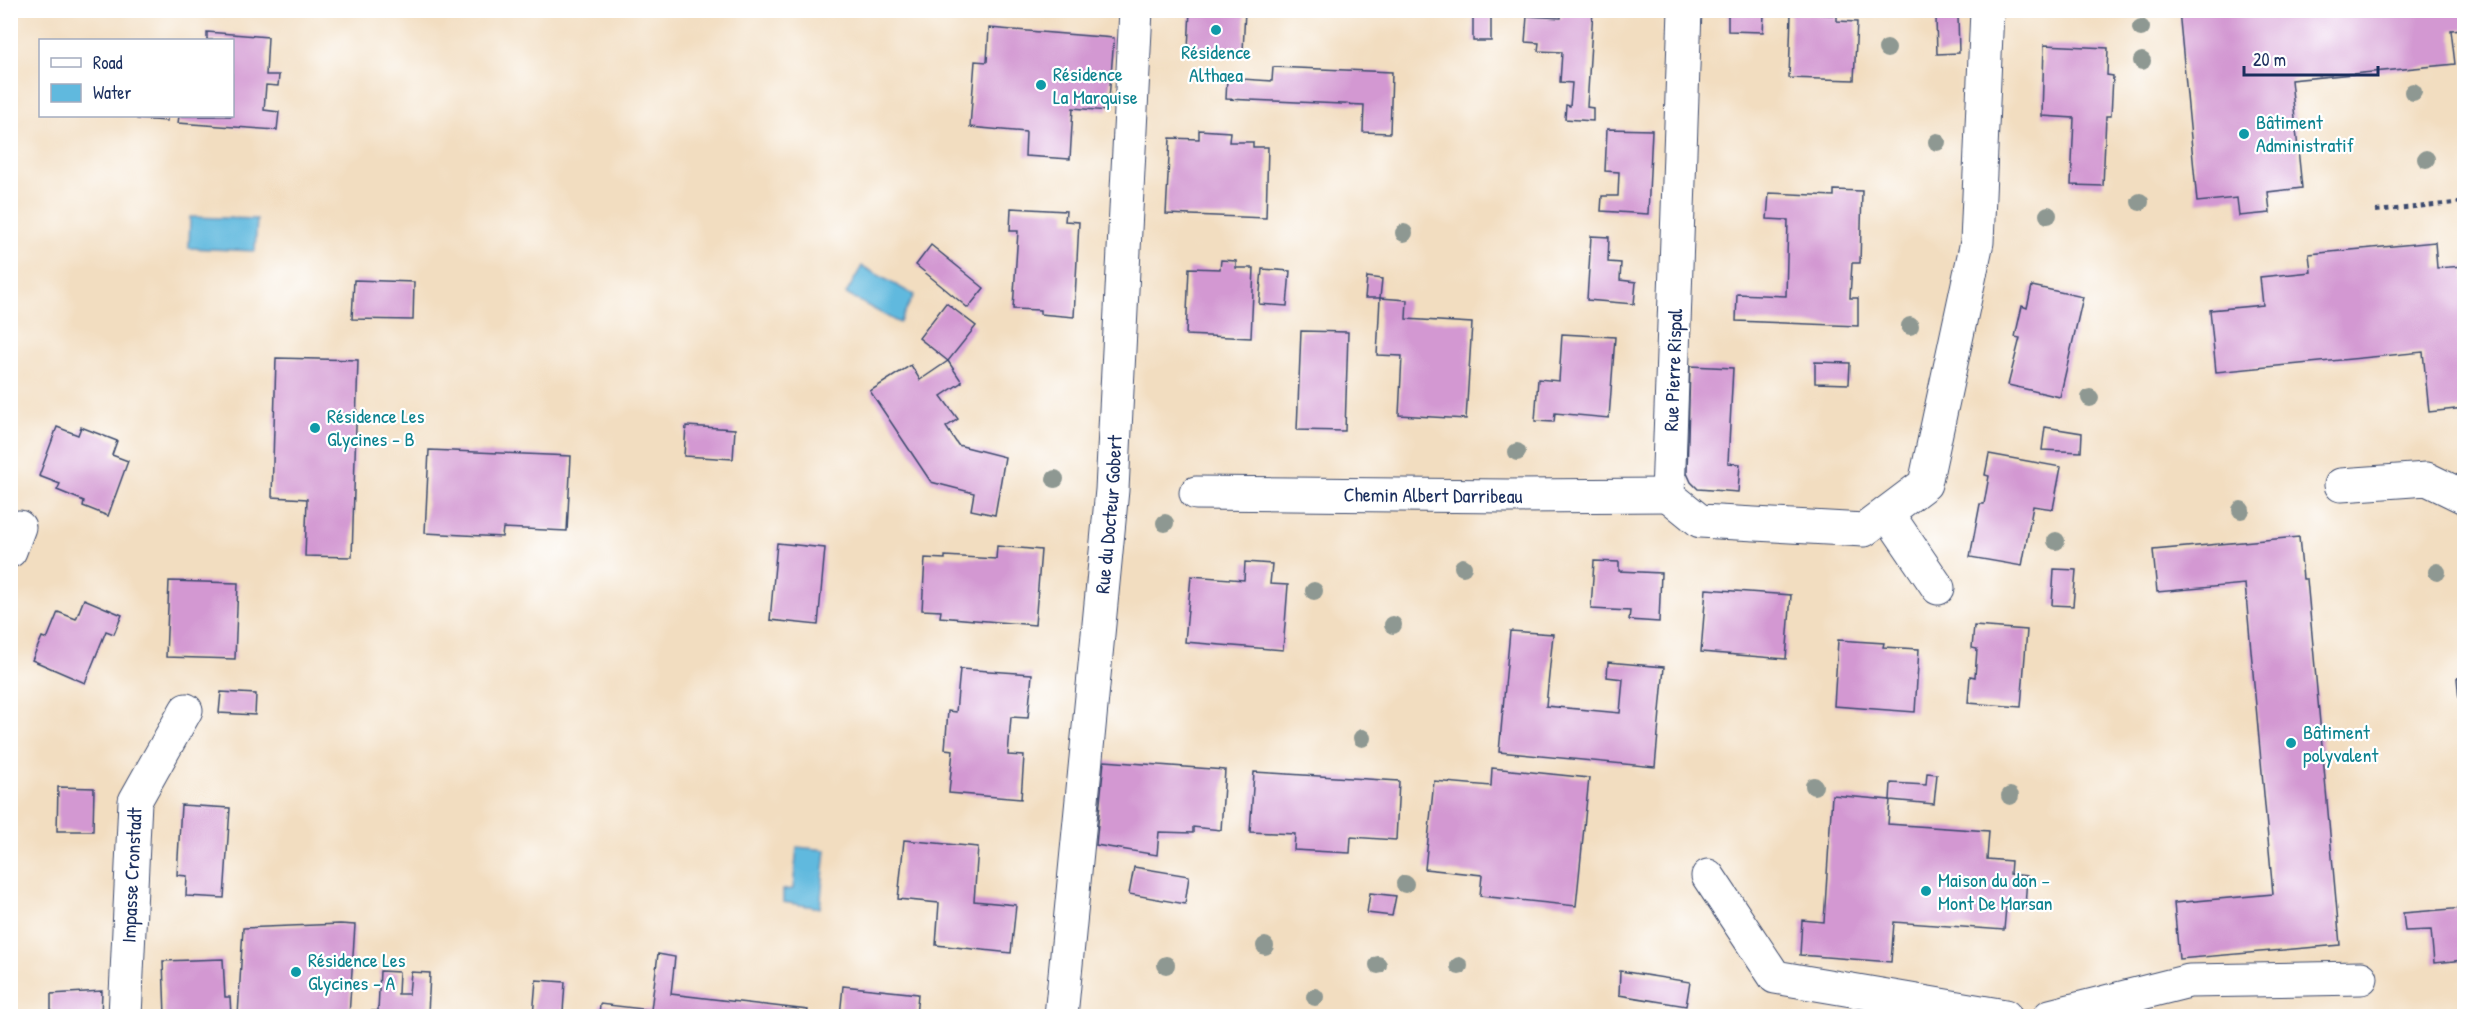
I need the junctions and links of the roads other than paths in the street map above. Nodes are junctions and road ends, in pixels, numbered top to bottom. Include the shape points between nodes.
1 (1136, 10) edge
2 (1685, 10) edge
3 (1987, 10) edge
4 (2341, 485) dead end
5 (1196, 493) dead end
6 (1668, 495) junction
7 (2464, 496) edge
8 (1887, 513) junction
9 (1938, 588) dead end
10 (186, 710) dead end
11 (1708, 876) dead end
12 (2361, 978) dead end
13 (125, 1017) edge
14 (1061, 1017) edge
15 (2005, 1017) edge
16 (2050, 1017) edge

1 - 14 street, Rue du Docteur Gobert via 1112,490
2 - 6 street, Rue Pierre Rispal
3 - 8 street via 1977,242 1925,484
4 - 7 street via 2427,478
5 - 6 street, Chemin Albert Darribeau
6 - 8 street via 1700,521 1864,530
8 - 9 street
10 - 13 street, Impasse Cronstadt via 135,801
11 - 15 street via 1775,976
12 - 16 street via 2189,981

